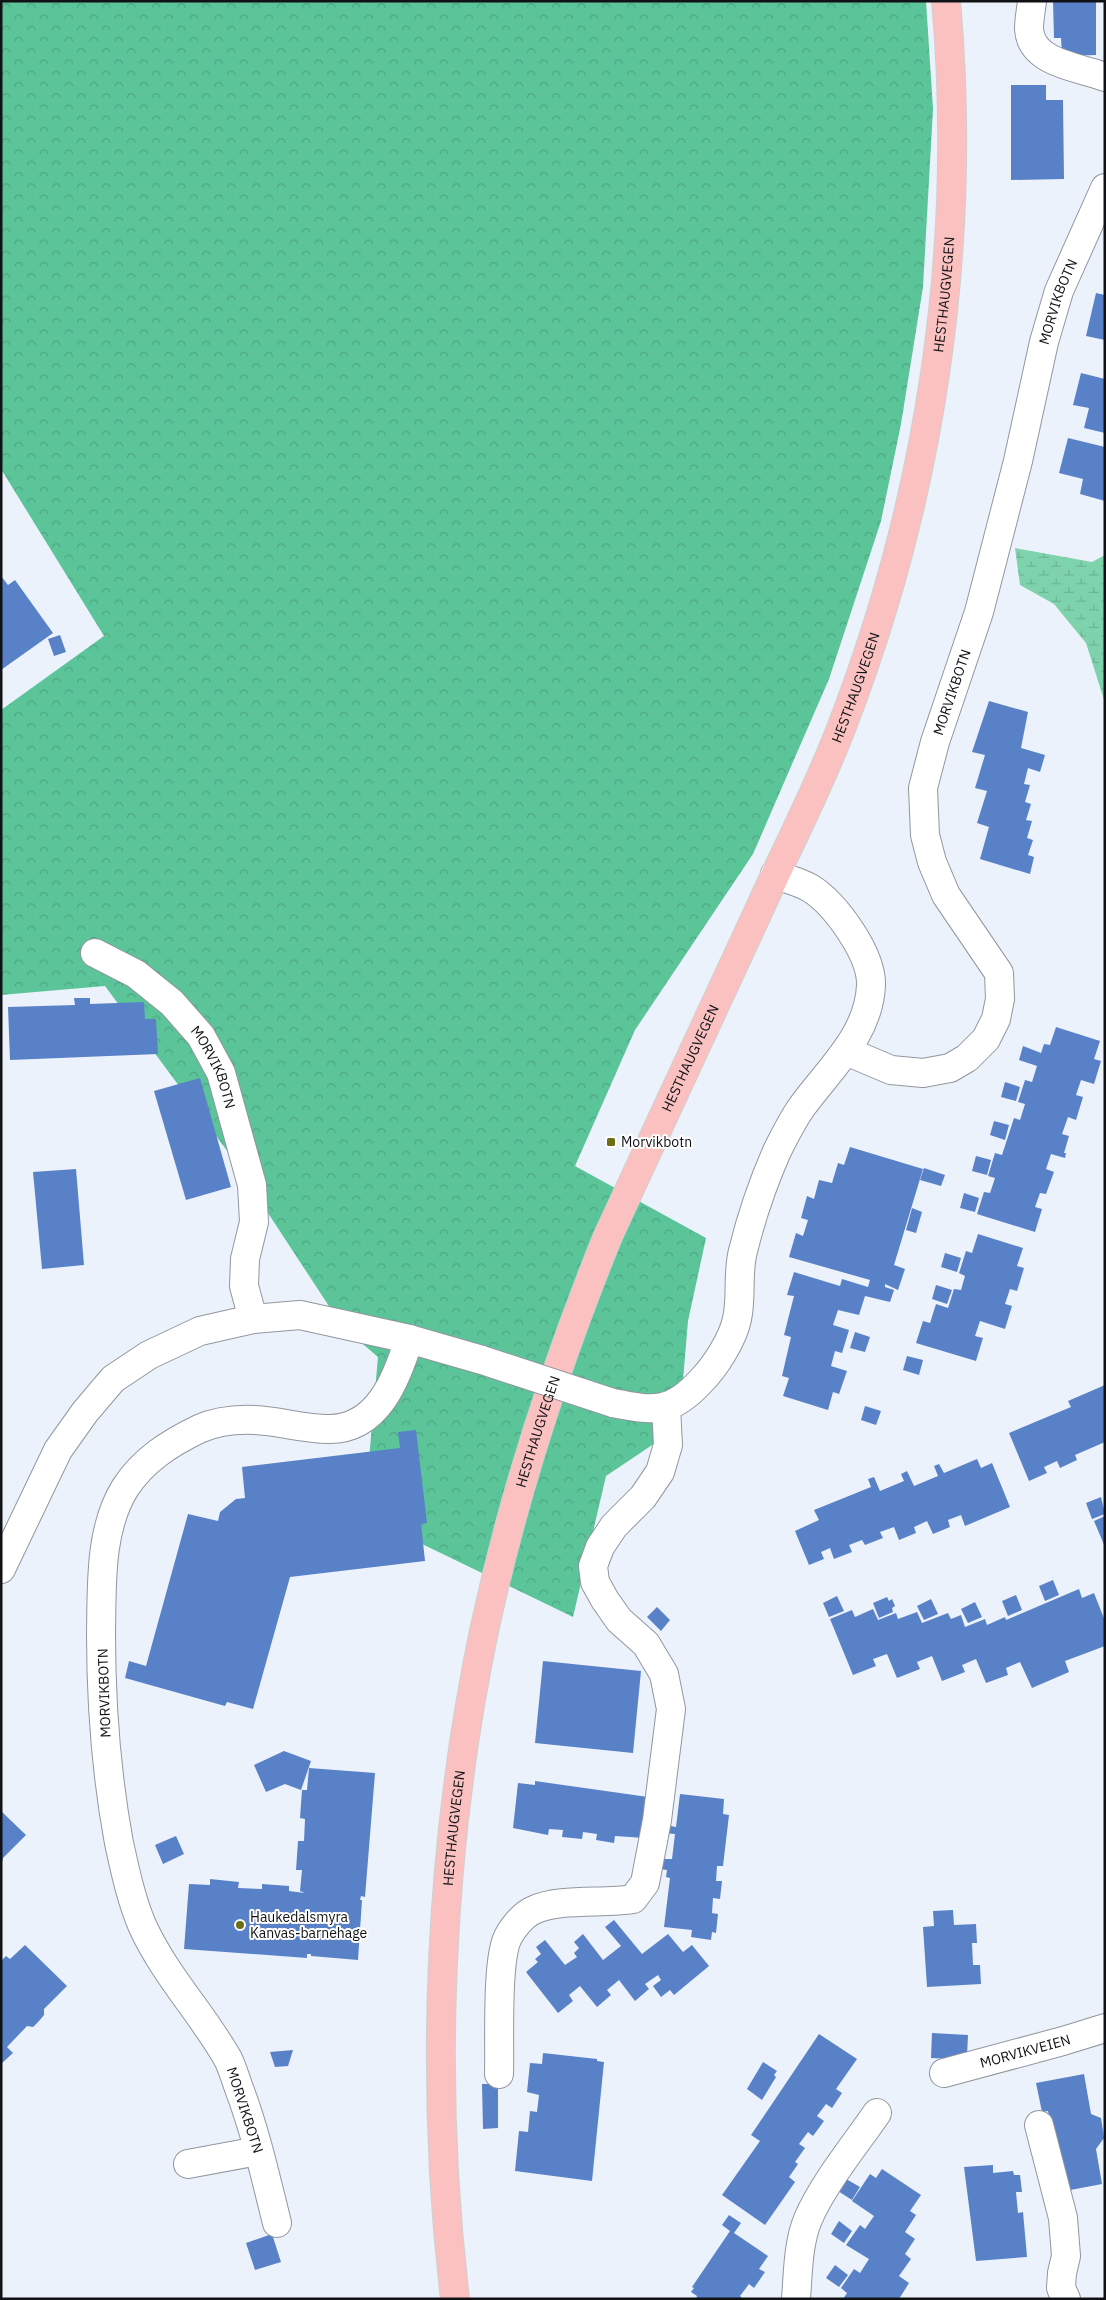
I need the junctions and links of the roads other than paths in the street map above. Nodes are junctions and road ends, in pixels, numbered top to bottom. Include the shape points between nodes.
1 (946, 1) edge
2 (1032, 1) edge
3 (1105, 77) edge
4 (1105, 188) edge
5 (775, 874) junction
6 (95, 953) dead end
7 (846, 1051) junction
8 (254, 1319) junction
9 (409, 1339) junction
10 (666, 1407) junction
11 (1, 1569) edge
12 (1105, 2028) edge
13 (944, 2073) dead end
14 (500, 2074) dead end
15 (877, 2113) dead end
16 (1039, 2125) dead end
17 (258, 2151) junction
18 (188, 2164) dead end
19 (277, 2223) dead end
20 (454, 2299) edge
21 (796, 2299) edge
22 (1066, 2299) edge

1 - 5 main road, HESTHAUGVEGEN via 953,126 951,236 928,422 908,517 868,654 842,728
2 - 3 street via 1029,31 1047,58
4 - 7 street, MORVIKBOTN via 1059,291 979,612 935,742 923,788 925,835 932,862 946,895 998,974 1000,999 996,1019 986,1039 967,1058 950,1068 923,1073 891,1070
5 - 7 street via 811,889 835,911 851,930 864,956 871,984 867,1011
5 - 20 main road, HESTHAUGVEGEN via 608,1236 576,1315 537,1430 484,1632 462,1760 445,1922 440,2048 444,2171
6 - 8 street, MORVIKBOTN via 136,974 172,1003 201,1036 221,1073 252,1185 254,1222 245,1259 244,1286
7 - 10 street via 801,1109 778,1150 742,1253 737,1320 722,1354 703,1380
8 - 9 street via 300,1315
8 - 11 street via 200,1332 148,1355 113,1379 58,1450
9 - 10 street, bridge via 613,1403 645,1410
9 - 17 street, MORVIKBOTN via 398,1374 385,1398 350,1426 329,1429 270,1420 237,1419 208,1425 171,1443 143,1465 124,1490 110,1524 102,1581 101,1697 111,1802 127,1879 142,1924 166,1970 229,2061
10 - 14 street via 668,1445 660,1472 643,1497 614,1526 600,1547 593,1566 595,1582 605,1600 619,1620 646,1644 664,1674 671,1709 657,1820 645,1882 633,1899 554,1904 533,1910 518,1923 507,1938 501,1967
12 - 13 street, MORVIKVEIEN
15 - 21 street via 808,2220
16 - 22 street via 1063,2218 1066,2256 1061,2288
17 - 18 street
17 - 19 street, MORVIKBOTN

